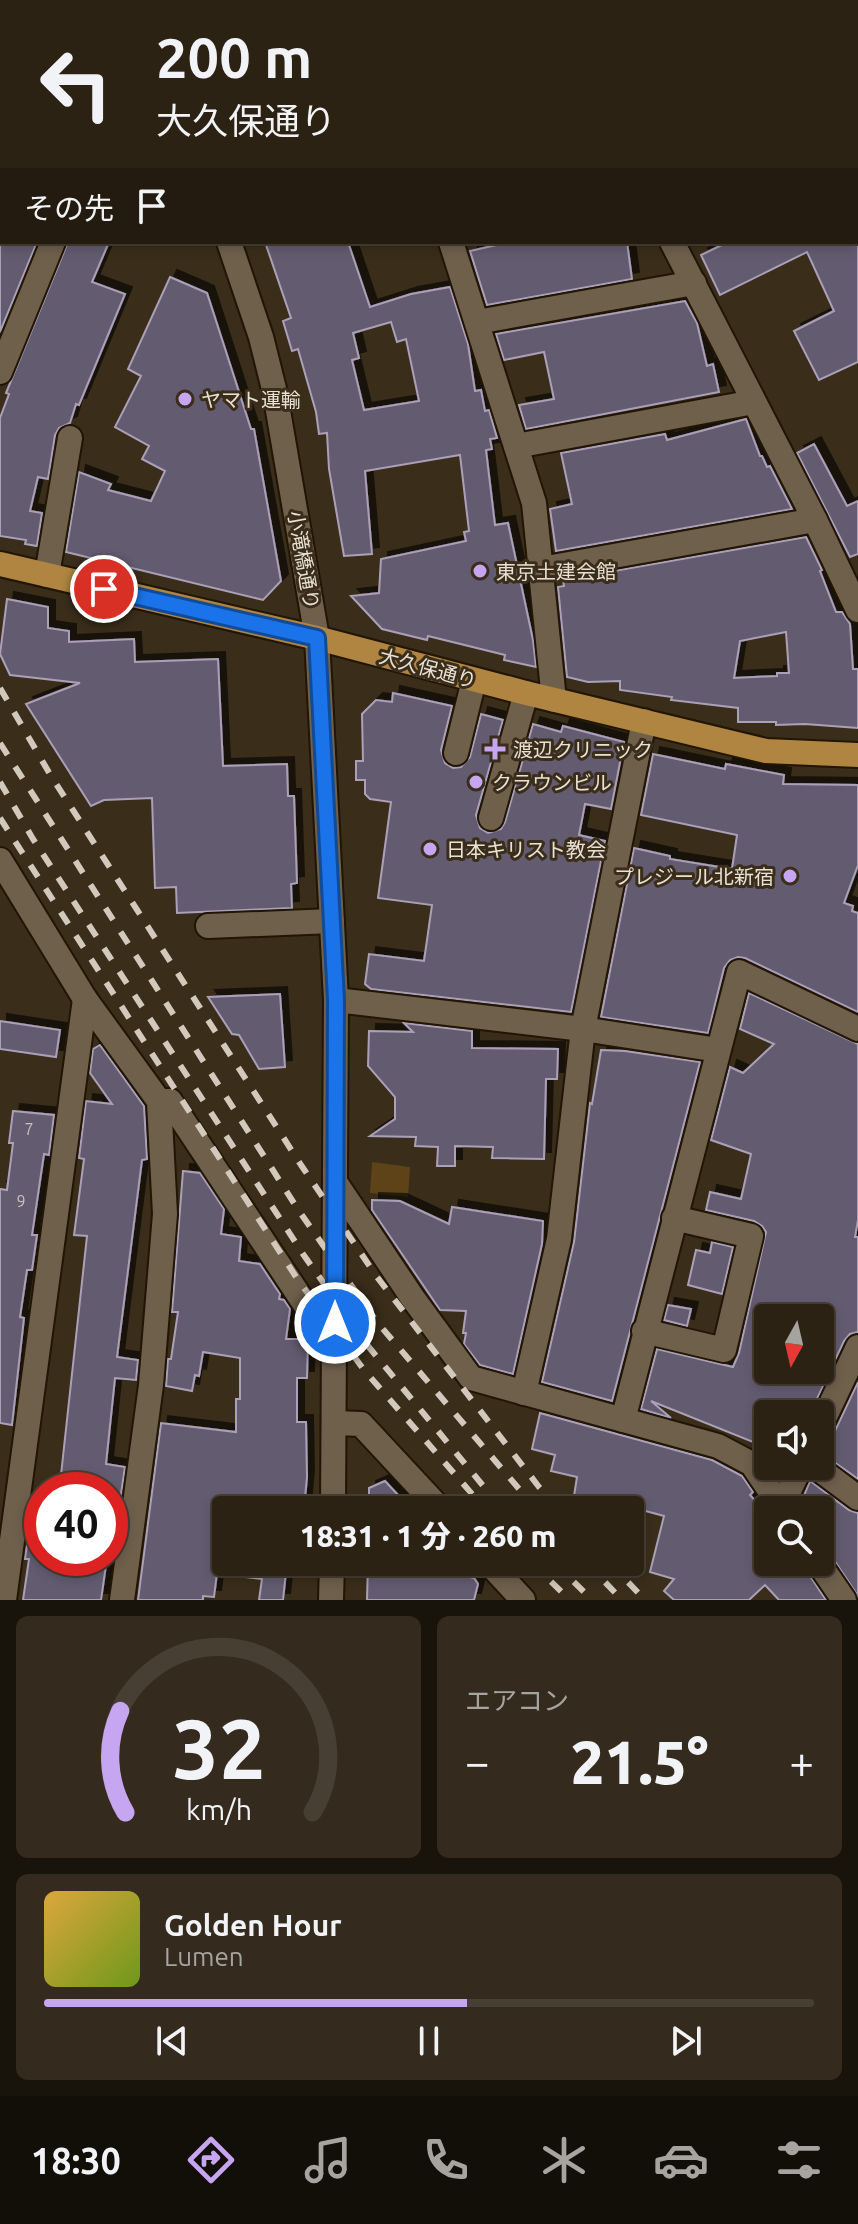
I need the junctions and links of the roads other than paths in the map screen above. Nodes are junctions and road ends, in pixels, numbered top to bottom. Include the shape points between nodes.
1 (52, 244) edge
2 (230, 244) edge
3 (452, 244) edge
4 (673, 244) edge
5 (694, 283) junction
6 (477, 322) junction
7 (0, 372) edge
8 (754, 402) junction
9 (70, 438) dead end
10 (516, 446) junction
11 (815, 520) junction
12 (0, 564) edge
13 (541, 569) junction
14 (47, 575) junction
15 (858, 610) edge
16 (317, 638) junction
17 (474, 680) junction
18 (526, 693) junction
19 (554, 700) junction
20 (644, 721) junction
21 (456, 753) dead end
22 (858, 755) edge
23 (491, 818) dead end
24 (0, 860) edge
25 (332, 921) junction
26 (208, 926) dead end
27 (85, 999) junction
28 (336, 1000) junction
29 (583, 1029) junction
30 (858, 1029) edge
31 (718, 1050) junction
32 (159, 1101) junction
33 (335, 1182) junction
34 (674, 1218) junction
35 (644, 1331) junction
36 (858, 1347) edge
37 (336, 1351) junction
38 (524, 1393) junction
39 (833, 1400) edge
40 (623, 1420) junction
41 (335, 1423) junction
42 (834, 1480) edge
43 (333, 1496) edge
44 (428, 1496) edge
45 (773, 1496) edge
46 (858, 1498) edge
47 (332, 1576) edge
48 (501, 1576) edge
49 (828, 1576) edge
50 (4, 1600) edge
51 (122, 1600) edge
52 (331, 1600) edge
53 (523, 1600) edge
54 (844, 1600) edge

1 - 7 street
2 - 16 street, 小滝橋通り via 275,393
3 - 6 street
4 - 5 street
5 - 6 street
5 - 8 street
6 - 10 street
8 - 10 street
8 - 11 street
9 - 14 street
10 - 13 street via 534,503
11 - 13 street
11 - 15 street
12 - 14 main road, 大久保通り
13 - 19 street
14 - 16 main road, 大久保通り
16 - 17 main road, 大久保通り
16 - 25 street, 小滝橋通り
17 - 18 main road, 大久保通り
17 - 21 street
18 - 19 main road, 大久保通り
18 - 23 street
19 - 20 main road, 大久保通り
20 - 22 main road, 大久保通り via 766,751
20 - 29 street
24 - 27 street
25 - 26 street
25 - 28 street, 小滝橋通り
27 - 32 street
27 - 50 street
28 - 29 street
28 - 33 street, 小滝橋通り
29 - 31 street
29 - 38 street via 559,1239
30 - 31 street via 739,972
31 - 34 street
32 - 37 street via 170,1101
32 - 51 street via 165,1214 151,1385
33 - 37 street, 小滝橋通り
33 - 38 street via 471,1378
34 - 35 street
34 - 35 street via 751,1236 724,1350
35 - 40 street
36 - 39 street
37 - 41 street, 小滝橋通り
38 - 40 street
40 - 45 street via 718,1446 752,1464
41 - 43 street, 小滝橋通り
41 - 44 street via 361,1424
42 - 46 street
47 - 52 street
48 - 53 street
49 - 54 street

